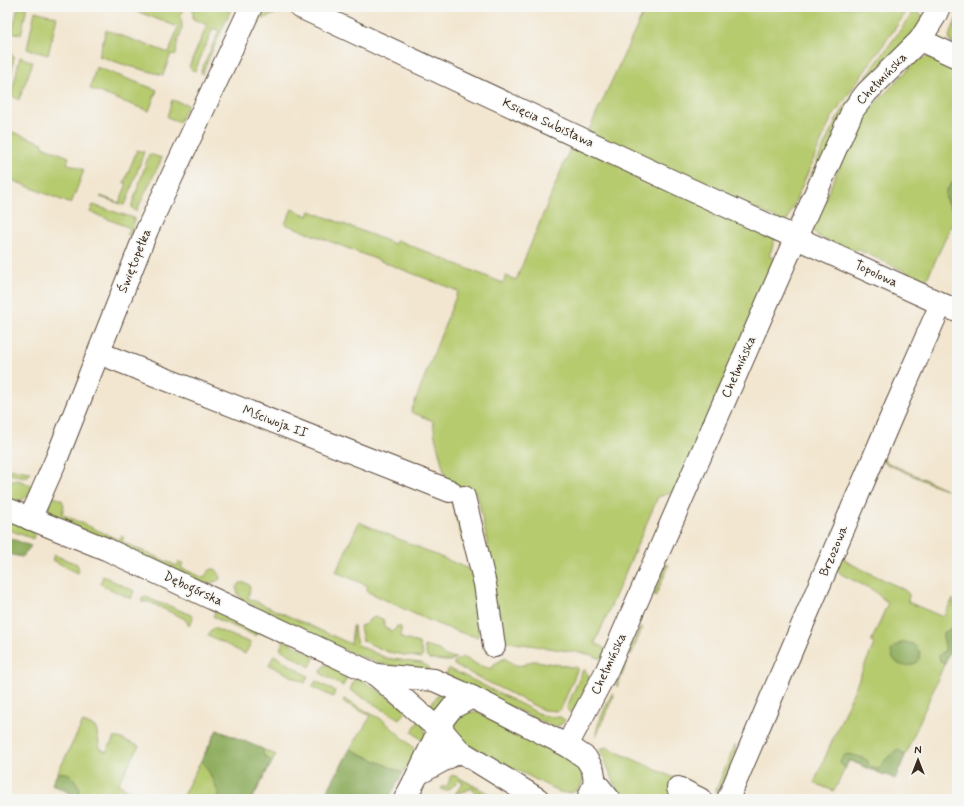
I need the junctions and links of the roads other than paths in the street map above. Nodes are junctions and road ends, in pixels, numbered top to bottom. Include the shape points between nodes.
1 (251, 7) edge
2 (300, 7) edge
3 (939, 7) edge
4 (920, 40) junction
5 (957, 57) edge
6 (796, 238) junction
7 (949, 307) edge
8 (99, 353) junction
9 (7, 509) edge
10 (30, 519) junction
11 (494, 646) dead end
12 (376, 675) junction
13 (472, 697) junction
14 (440, 728) junction
15 (568, 746) junction
16 (460, 751) junction
17 (418, 774) junction
18 (678, 788) dead end
19 (591, 791) edge
20 (405, 799) edge
21 (538, 799) edge
22 (609, 799) edge
23 (700, 799) edge
24 (728, 799) edge

1 - 8 street, Świętopełka via 147,230
2 - 6 street, Księcia Subisława
3 - 4 street, Chełmińska
4 - 5 street
4 - 6 street, Chełmińska via 867,92 853,110
6 - 7 street, Topolowa
6 - 15 street, Chełmińska via 607,670
7 - 24 street, Brzozowa via 892,415
8 - 10 street, Świętopełka
8 - 11 street, Mściwoja II via 458,494 485,584
9 - 10 street, Dębogórska
10 - 12 street, Dębogórska via 106,549
12 - 13 street, Dębogórska via 434,680
12 - 14 street, Dębogórska
13 - 14 street via 452,708
13 - 15 street, Dębogórska
14 - 16 street, Dębogórska
14 - 17 street
15 - 19 street, Dębogórska via 586,758 593,770
16 - 17 street
16 - 21 street, Dębogórska
17 - 20 street
18 - 23 street
19 - 22 street

